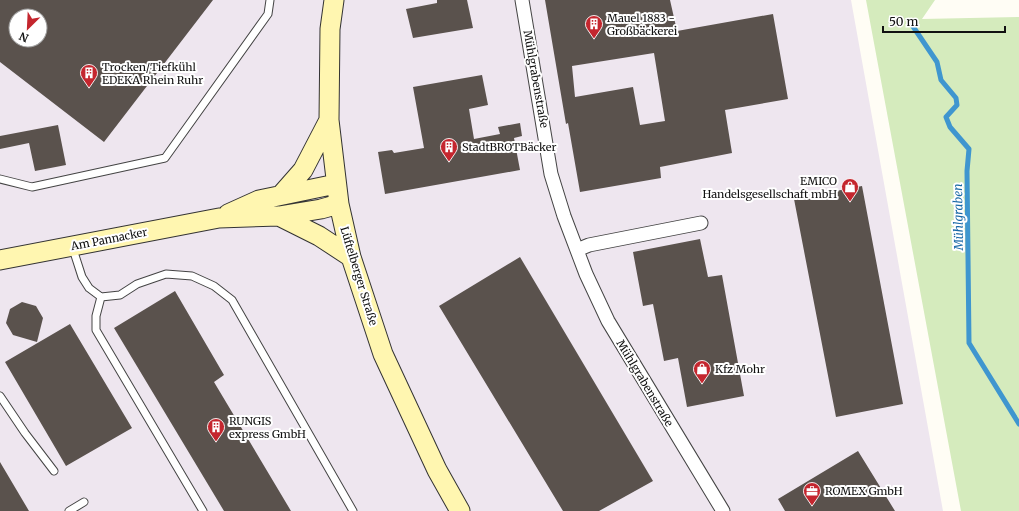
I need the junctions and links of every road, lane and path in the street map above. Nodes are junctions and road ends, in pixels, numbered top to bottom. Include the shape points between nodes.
1 (270, 0) edge
2 (334, 0) edge
3 (522, 0) edge
4 (329, 120) junction
5 (0, 179) edge
6 (336, 184) junction
7 (281, 195) junction
8 (339, 204) junction
9 (279, 216) junction
10 (219, 218) junction
11 (701, 222) dead end
12 (72, 246) junction
13 (577, 250) junction
14 (351, 257) junction
15 (0, 260) edge
16 (101, 297) junction
17 (0, 396) edge
18 (54, 471) dead end
19 (84, 502) dead end
20 (69, 511) edge
21 (203, 511) edge
22 (353, 511) edge
23 (460, 511) edge
24 (723, 511) edge

1 - 5 lane via 268,14 165,158 32,187
2 - 4 main road, Lüftelberger Straße via 330,29
3 - 13 street, Mühlgrabenstraße via 551,174
4 - 6 main road, Lüftelberger Straße
4 - 7 main road via 303,170
6 - 7 main road, Am Pannacker
6 - 8 main road, Lüftelberger Straße
7 - 10 main road, Am Pannacker via 259,200
8 - 9 main road, Am Pannacker
8 - 14 main road, Lüftelberger Straße
9 - 10 main road, Am Pannacker
9 - 14 main road via 319,236
10 - 12 main road, Am Pannacker
11 - 13 street via 589,245
12 - 15 main road, Am Pannacker
12 - 16 lane via 82,277 89,288
13 - 24 street, Mühlgrabenstraße via 608,321
14 - 23 main road, Lüftelberger Straße via 383,354
16 - 21 lane via 96,316 96,330
16 - 22 lane via 120,295 137,284 166,274 192,276 214,286 232,300
17 - 18 lane
19 - 20 lane

